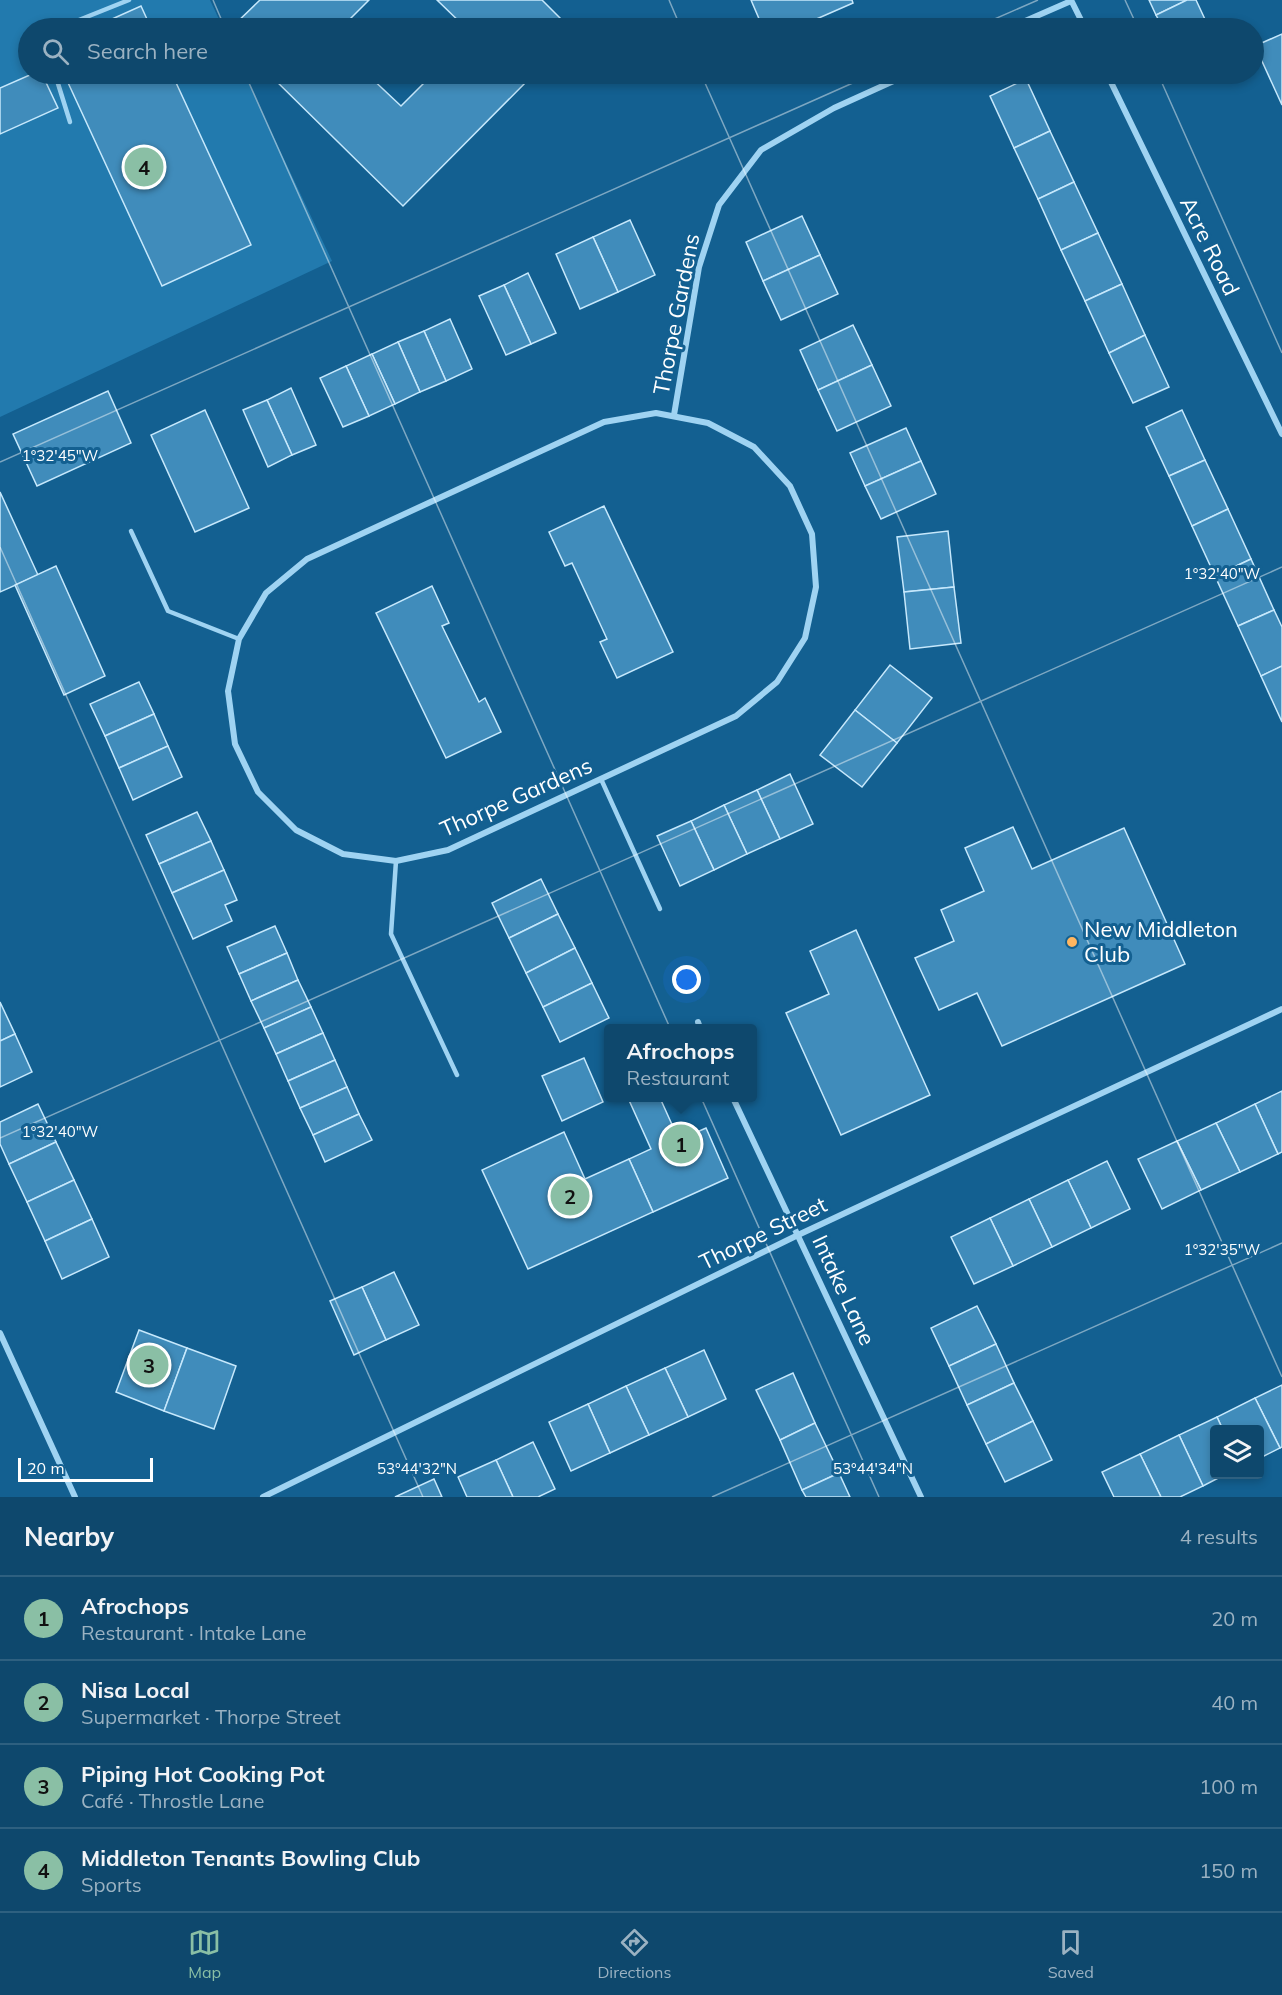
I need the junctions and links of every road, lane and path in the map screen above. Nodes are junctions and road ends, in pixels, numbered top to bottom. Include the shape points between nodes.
1 (129, 0) edge
2 (1071, 0) edge
3 (84, 18) edge
4 (1031, 18) edge
5 (1080, 18) edge
6 (58, 84) edge
7 (887, 84) edge
8 (1112, 84) edge
9 (70, 122) dead end
10 (674, 415) junction
11 (1282, 434) edge
12 (131, 531) dead end
13 (239, 639) junction
14 (601, 779) junction
15 (396, 861) junction
16 (660, 909) dead end
17 (1282, 1009) edge
18 (457, 1076) dead end
19 (735, 1102) edge
20 (798, 1236) junction
21 (0, 1333) edge
22 (75, 1497) edge
23 (263, 1497) edge
24 (921, 1497) edge

1 - 3 lane
2 - 4 street
2 - 5 street
6 - 9 lane
7 - 10 street, Thorpe Gardens via 834,108 761,150 719,205 699,267
8 - 11 street, Acre Road
10 - 13 street, Thorpe Gardens via 656,413 604,422 307,559 266,594
10 - 14 street, Thorpe Gardens via 708,423 754,447 790,486 812,534 816,587 805,638 777,682 736,716
12 - 13 lane via 168,611
13 - 15 street, Thorpe Gardens via 228,691 235,744 258,792 296,830 343,854
14 - 15 street, Thorpe Gardens via 448,850
14 - 16 lane
15 - 18 lane via 391,934
17 - 20 street, Thorpe Street
19 - 20 street, Intake Lane
20 - 23 street, Thorpe Street
20 - 24 street, Intake Lane
21 - 22 street

